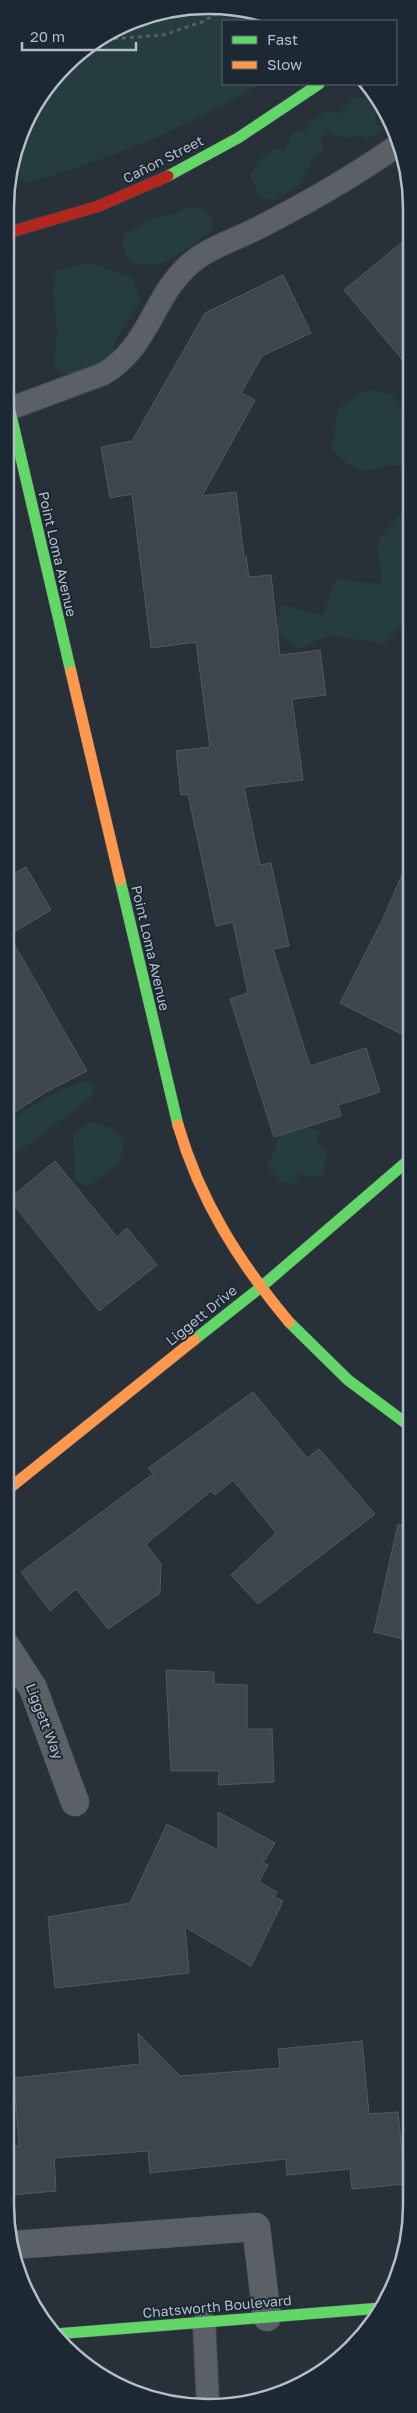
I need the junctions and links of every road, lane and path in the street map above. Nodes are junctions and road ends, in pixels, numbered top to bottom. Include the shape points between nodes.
1 (216, 14) edge
2 (113, 39) edge
3 (317, 85) edge
4 (394, 148) edge
5 (14, 231) edge
6 (14, 402) edge
7 (14, 430) edge
8 (403, 1165) edge
9 (260, 1287) junction
10 (403, 1422) edge
11 (14, 1485) edge
12 (14, 1657) edge
13 (75, 1802) dead end
14 (18, 2245) edge
15 (373, 2309) edge
16 (267, 2317) junction
17 (204, 2322) junction
18 (62, 2333) edge
19 (208, 2399) edge

1 - 2 path via 163,35
3 - 5 street, Cañon Street via 222,146 152,184 85,210
4 - 6 lane via 346,181 193,262 166,292 136,346 115,368
7 - 9 street, Point Loma Avenue via 175,1114 201,1190
8 - 9 street, Liggett Drive
9 - 10 street, Point Loma Avenue via 290,1324 338,1372
9 - 11 street, Liggett Drive
12 - 13 street, Liggett Way via 34,1688
14 - 16 street via 256,2227
15 - 16 street, Chatsworth Boulevard
16 - 17 street, Chatsworth Boulevard
17 - 18 street, Chatsworth Boulevard
17 - 19 lane

